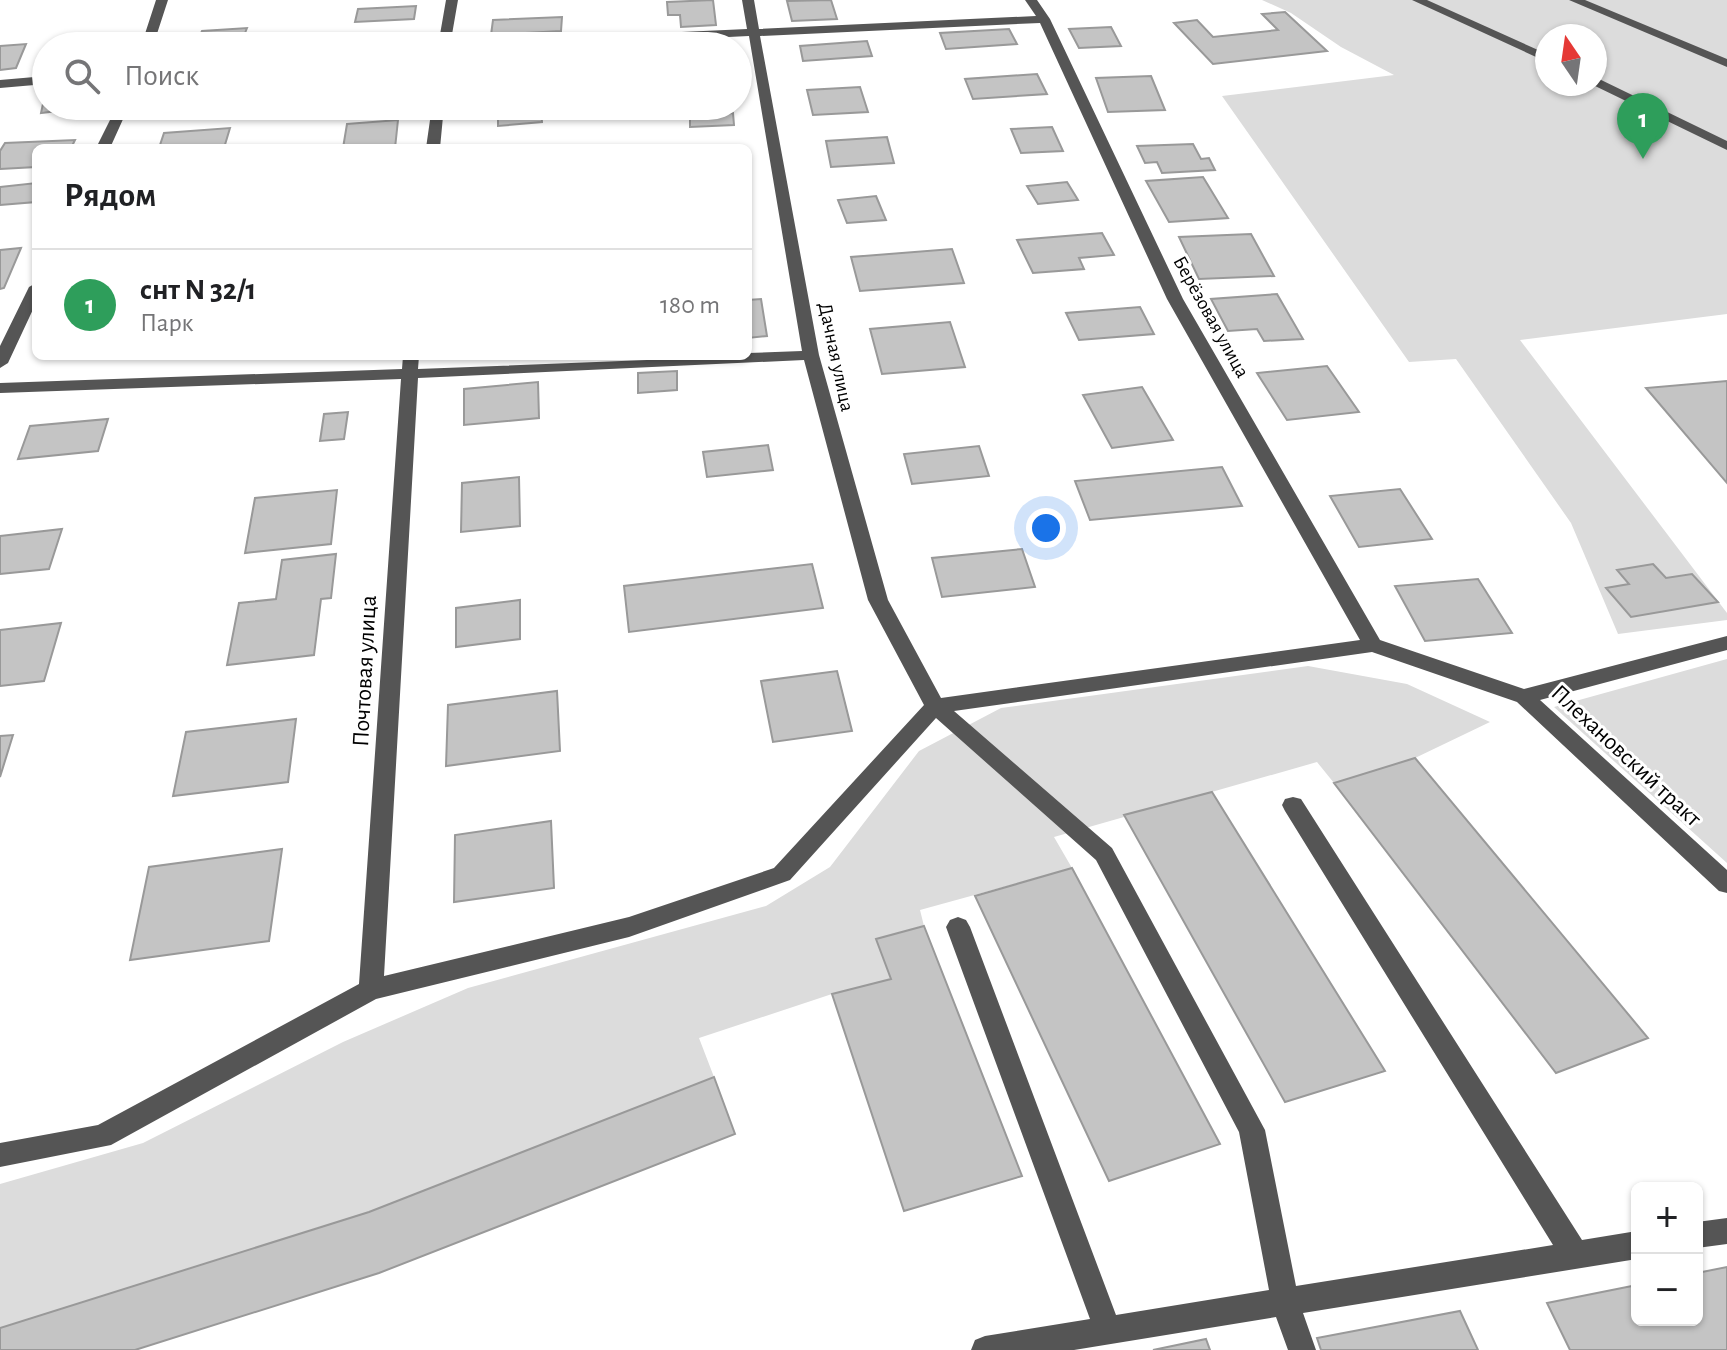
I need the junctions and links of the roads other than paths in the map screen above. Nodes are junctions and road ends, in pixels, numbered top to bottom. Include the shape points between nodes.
1 (162, 0) edge
2 (452, 0) edge
3 (748, 0) edge
4 (1031, 0) edge
5 (1418, 0) edge
6 (1575, 0) edge
7 (1044, 19) junction
8 (753, 31) junction
9 (152, 32) edge
10 (446, 32) edge
11 (734, 32) edge
12 (1535, 53) edge
13 (1727, 63) edge
14 (32, 81) edge
15 (0, 84) edge
16 (1607, 87) edge
17 (116, 120) edge
18 (436, 120) edge
19 (105, 144) edge
20 (433, 144) edge
21 (1727, 146) edge
22 (32, 295) edge
23 (811, 355) junction
24 (752, 356) edge
25 (610, 360) edge
26 (0, 363) edge
27 (410, 365) edge
28 (0, 388) edge
29 (1727, 643) edge
30 (1373, 645) junction
31 (1524, 697) junction
32 (935, 706) junction
33 (1293, 805) dead end
34 (1727, 884) edge
35 (958, 927) dead end
36 (371, 990) junction
37 (0, 1155) edge
38 (1727, 1231) edge
39 (1703, 1234) edge
40 (1631, 1246) edge
41 (1575, 1255) junction
42 (1285, 1302) junction
43 (1108, 1330) junction
44 (985, 1350) edge
45 (1302, 1350) edge

1 - 9 street
2 - 10 street
3 - 8 street, Дачная улица
4 - 7 street, Берёзовая улица
5 - 12 street
6 - 13 street
7 - 8 street
7 - 30 street, Берёзовая улица via 1175,299
8 - 11 street
8 - 23 street, Дачная улица
14 - 15 street
16 - 21 street
17 - 19 street
18 - 20 street
22 - 26 street
23 - 24 street
23 - 32 street, Дачная улица via 878,600
25 - 27 street
27 - 28 street
27 - 36 street, Почтовая улица
29 - 31 street
30 - 31 street
30 - 32 street
31 - 34 street, Плехановский тракт
32 - 36 street via 782,874 629,927
32 - 42 street via 1104,854 1252,1130
33 - 41 street
35 - 43 street
36 - 37 street via 102,1136
38 - 39 street
40 - 41 street
41 - 42 street
42 - 43 street
42 - 45 street
43 - 44 street

